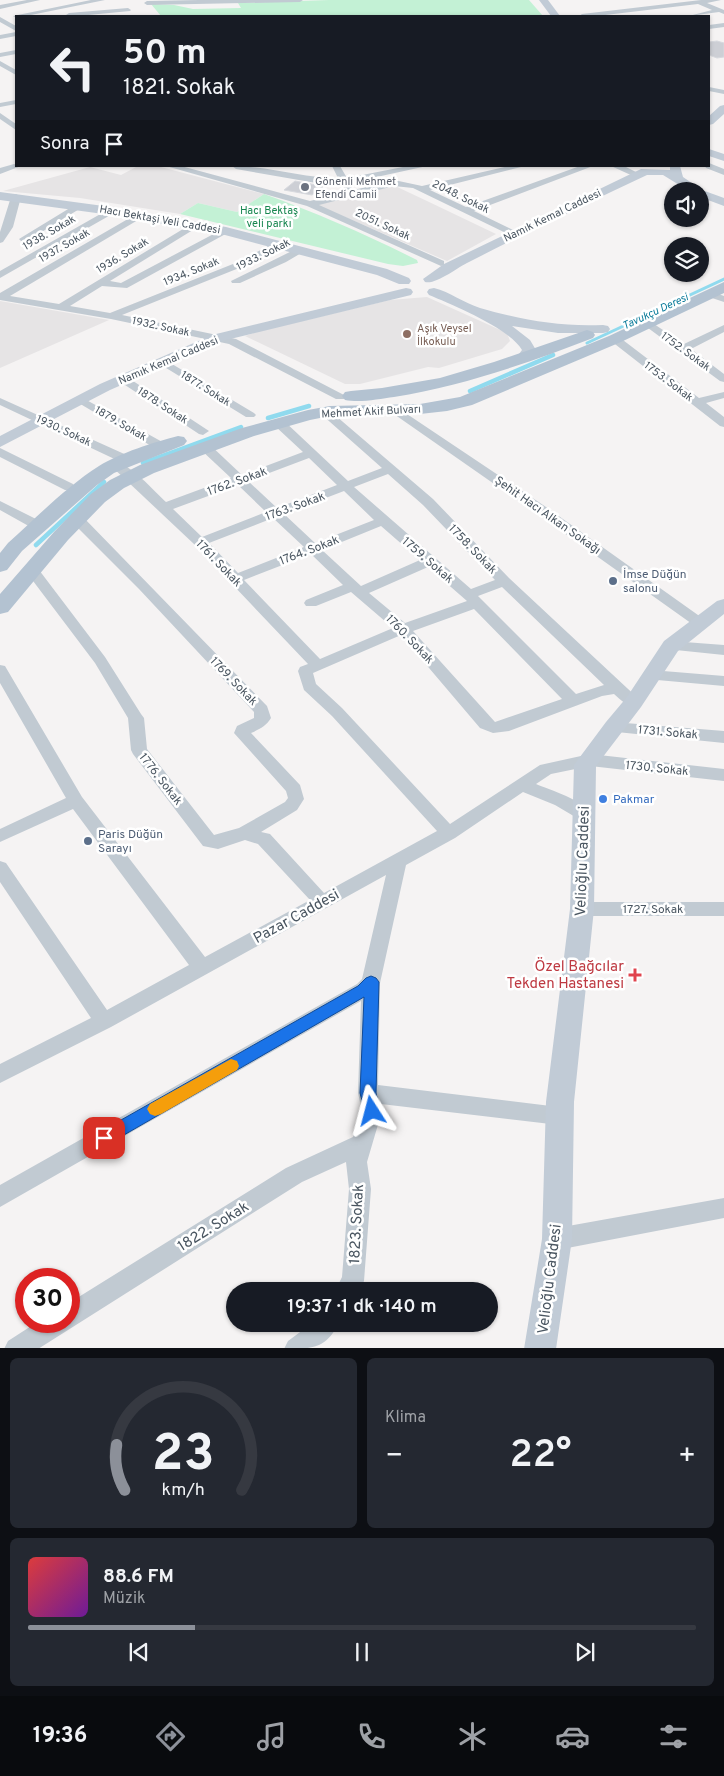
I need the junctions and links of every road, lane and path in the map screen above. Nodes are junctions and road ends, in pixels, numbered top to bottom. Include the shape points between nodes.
1 (37, 0) edge
2 (102, 0) edge
3 (236, 0) edge
4 (273, 0) edge
5 (300, 0) edge
6 (544, 0) edge
7 (636, 0) edge
8 (718, 0) edge
9 (21, 1) edge
10 (201, 1) edge
11 (694, 1) edge
12 (146, 2) edge
13 (0, 7) edge
14 (60, 8) junction
15 (603, 8) dead end
16 (651, 8) junction
17 (129, 10) edge
18 (152, 11) dead end
19 (723, 11) edge
20 (610, 13) junction
21 (29, 15) edge
22 (68, 15) edge
23 (79, 15) edge
24 (555, 15) edge
25 (591, 15) edge
26 (698, 15) edge
27 (15, 16) edge
28 (0, 19) edge
29 (724, 25) edge
30 (710, 27) edge
31 (15, 28) edge
32 (15, 34) edge
33 (0, 37) edge
34 (15, 52) edge
35 (0, 55) edge
36 (0, 63) edge
37 (15, 73) edge
38 (710, 89) edge
39 (724, 92) edge
40 (15, 102) edge
41 (0, 105) edge
42 (724, 108) edge
43 (0, 115) edge
44 (711, 118) edge
45 (15, 127) edge
46 (710, 152) edge
47 (724, 158) edge
48 (710, 166) edge
49 (15, 167) edge
50 (174, 167) edge
51 (242, 167) edge
52 (337, 167) edge
53 (418, 167) edge
54 (516, 167) edge
55 (586, 167) edge
56 (618, 167) edge
57 (675, 167) edge
58 (0, 171) edge
59 (724, 172) edge
60 (636, 174) junction
61 (678, 180) junction
62 (344, 181) junction
63 (681, 182) edge
64 (422, 189) junction
65 (352, 194) junction
66 (0, 196) edge
67 (709, 196) edge
68 (16, 197) junction
69 (724, 202) edge
70 (310, 204) junction
71 (78, 206) junction
72 (111, 210) junction
73 (465, 211) junction
74 (140, 215) junction
75 (196, 225) junction
76 (226, 230) junction
77 (514, 234) junction
78 (24, 239) dead end
79 (0, 240) edge
80 (279, 244) junction
81 (300, 250) junction
82 (445, 265) junction
83 (724, 271) edge
84 (0, 275) edge
85 (236, 281) dead end
86 (99, 283) junction
87 (432, 285) junction
88 (405, 286) junction
89 (719, 293) edge
90 (0, 297) edge
91 (61, 307) junction
92 (476, 311) junction
93 (111, 316) junction
94 (648, 323) junction
95 (724, 328) edge
96 (609, 334) junction
97 (217, 338) junction
98 (683, 349) junction
99 (523, 358) junction
100 (162, 361) junction
101 (724, 365) edge
102 (713, 371) junction
103 (123, 379) junction
104 (724, 379) edge
105 (457, 380) junction
106 (407, 391) junction
107 (724, 395) edge
108 (340, 397) junction
109 (470, 399) junction
110 (81, 400) junction
111 (0, 401) edge
112 (696, 402) junction
113 (403, 410) junction
114 (325, 412) junction
115 (250, 415) junction
116 (42, 419) junction
117 (278, 423) junction
118 (724, 423) edge
119 (204, 439) junction
120 (0, 442) edge
121 (162, 447) junction
122 (0, 452) edge
123 (311, 454) junction
124 (125, 467) junction
125 (390, 469) junction
126 (240, 480) junction
127 (69, 487) dead end
128 (348, 487) junction
129 (0, 505) edge
130 (163, 508) junction
131 (276, 514) junction
132 (78, 520) junction
133 (384, 521) junction
134 (39, 526) junction
135 (200, 542) junction
136 (312, 548) junction
137 (6, 550) edge
138 (429, 561) junction
139 (0, 566) edge
140 (31, 570) junction
141 (235, 579) junction
142 (504, 581) junction
143 (356, 589) junction
144 (473, 599) junction
145 (311, 603) dead end
146 (724, 605) edge
147 (0, 607) edge
148 (700, 622) junction
149 (404, 629) junction
150 (671, 646) junction
151 (724, 650) edge
152 (318, 665) junction
153 (0, 670) edge
154 (650, 675) junction
155 (724, 681) edge
156 (625, 696) junction
157 (573, 700) junction
158 (612, 727) junction
159 (724, 737) edge
160 (590, 760) junction
161 (724, 775) edge
162 (522, 785) junction
163 (76, 801) junction
164 (583, 814) junction
165 (245, 833) junction
166 (450, 833) junction
167 (0, 836) edge
168 (398, 861) junction
169 (0, 868) edge
170 (6, 891) edge
171 (322, 902) junction
172 (582, 909) junction
173 (724, 910) edge
174 (202, 968) junction
175 (371, 982) junction
176 (104, 1021) junction
177 (0, 1074) edge
178 (368, 1093) junction
179 (559, 1116) junction
180 (361, 1144) junction
181 (0, 1197) edge
182 (724, 1208) edge
183 (557, 1239) junction
184 (352, 1282) edge
185 (80, 1309) edge
186 (320, 1332) edge
187 (40, 1333) edge
188 (16, 1348) edge
189 (296, 1348) edge
190 (540, 1348) edge

1 - 9 street
2 - 14 street
3 - 4 street
3 - 10 street
4 - 5 street
6 - 24 street
7 - 16 street
8 - 11 street
9 - 13 street
10 - 12 street
11 - 16 street
11 - 19 street
12 - 18 street
14 - 21 street
14 - 22 street
15 - 20 street
16 - 20 street
17 - 23 street
19 - 26 street
20 - 25 street
27 - 28 street
28 - 31 street
29 - 30 street
32 - 33 street
34 - 35 street
36 - 37 street
38 - 39 street
40 - 41 street
42 - 44 street
43 - 45 street
46 - 47 street
48 - 59 street
49 - 58 street
50 - 70 street, 2051. Sokak
51 - 62 street via 322,181
52 - 62 street
53 - 62 street
54 - 64 street
55 - 73 street
56 - 60 street
57 - 61 street
60 - 61 street, Namık Kemal Caddesi via 658,170
60 - 77 street, Namık Kemal Caddesi
61 - 63 street, Namık Kemal Caddesi
62 - 65 street
64 - 65 street, 2048. Sokak via 394,183
64 - 73 street, 2048. Sokak
65 - 70 street, 2048. Sokak
66 - 68 street, Hacı Bektaşi Veli Caddesi
67 - 69 street
68 - 71 street, Hacı Bektaşi Veli Caddesi
68 - 79 street via 8,227
70 - 82 street, 2051. Sokak
71 - 72 street, Hacı Bektaşi Veli Caddesi
71 - 78 street
72 - 74 street, Hacı Bektaşi Veli Caddesi
72 - 84 street, 1938. Sokak
73 - 77 street, 2048. Sokak
74 - 75 street, Hacı Bektaşi Veli Caddesi
74 - 90 street, 1937. Sokak
75 - 76 street, Hacı Bektaşi Veli Caddesi
75 - 86 street, 1936. Sokak
76 - 80 street, Hacı Bektaşi Veli Caddesi
76 - 86 street via 123,286
77 - 82 street, Namık Kemal Caddesi
80 - 81 street, Hacı Bektaşi Veli Caddesi
80 - 93 street, 1934. Sokak via 241,264
81 - 85 street, 1933. Sokak
81 - 88 street, Hacı Bektaşi Veli Caddesi via 382,272
82 - 87 street, Namık Kemal Caddesi
83 - 96 main road, Mehmet Akif Bulvarı
86 - 91 street, 1936. Sokak
87 - 88 street, Hacı Bektaşi Veli Caddesi via 419,278
87 - 92 street, Hacı Bektaşi Veli Caddesi
88 - 97 street, Namık Kemal Caddesi
89 - 94 main road, Mehmet Akif Bulvarı
90 - 91 street, 1932. Sokak
91 - 93 street, 1932. Sokak
92 - 96 street, Hacı Bektaşi Veli Caddesi via 550,329
92 - 99 street, Hacı Bektaşi Veli Caddesi via 527,344 529,350
93 - 97 street, 1932. Sokak
94 - 96 main road, Mehmet Akif Bulvarı
94 - 98 street, 1752. Sokak
95 - 98 street
96 - 99 main road, Mehmet Akif Bulvarı
96 - 109 main road, Mehmet Akif Bulvarı
96 - 112 street, 1753. Sokak
97 - 100 street, Namık Kemal Caddesi
97 - 108 street, 1932. Sokak via 232,341
98 - 102 street, 1752. Sokak
99 - 105 main road, Mehmet Akif Bulvarı
100 - 103 street, Namık Kemal Caddesi
100 - 115 street, 1877. Sokak
101 - 102 street
102 - 104 street, 1752. Sokak
103 - 110 street, Namık Kemal Caddesi
103 - 119 street, 1878. Sokak
105 - 106 main road, Mehmet Akif Bulvarı
105 - 109 main road via 450,384 449,392 457,398
106 - 108 main road, Mehmet Akif Bulvarı
106 - 113 main road via 420,393 426,401 420,407
107 - 112 street
108 - 115 main road, Mehmet Akif Bulvarı via 309,399
109 - 113 main road, Mehmet Akif Bulvarı via 448,406
110 - 116 street, Namık Kemal Caddesi
110 - 121 street, 1879. Sokak
111 - 116 street, 1930. Sokak
112 - 118 street, 1753. Sokak
113 - 114 main road, Mehmet Akif Bulvarı
113 - 148 street, Şehit Hacı Alkan Sokağı
114 - 117 main road, Mehmet Akif Bulvarı
114 - 125 street, 1758. Sokak
115 - 119 main road, Mehmet Akif Bulvarı
116 - 120 street, Namık Kemal Caddesi
116 - 124 street, 1930. Sokak
117 - 119 main road, Mehmet Akif Bulvarı
117 - 123 street, 1759. Sokak
119 - 121 main road, Mehmet Akif Bulvarı
119 - 124 main road, Mehmet Akif Bulvarı
119 - 126 street, 1760. Sokak
121 - 124 main road, Mehmet Akif Bulvarı
122 - 127 street
123 - 126 street, 1762. Sokak
123 - 128 street, 1759. Sokak
124 - 130 street, 1761. Sokak
124 - 132 main road, Mehmet Akif Bulvarı
124 - 134 main road, Mehmet Akif Bulvarı via 90,481
125 - 128 street, 1763. Sokak
125 - 142 street, 1758. Sokak via 428,502
126 - 130 street, 1762. Sokak
126 - 131 street, 1760. Sokak
128 - 131 street, 1763. Sokak
128 - 133 street, 1759. Sokak
129 - 134 street
130 - 135 street, 1761. Sokak
131 - 135 street, 1763. Sokak
131 - 136 street, 1760. Sokak
132 - 140 main road, Mehmet Akif Bulvarı
132 - 165 street, 1769. Sokak via 262,710 264,718 242,732 294,789 296,799 291,806
133 - 136 street, 1764. Sokak
133 - 138 street, 1759. Sokak
134 - 137 main road, Mehmet Akif Bulvarı
135 - 141 street, 1761. Sokak
136 - 141 street, 1764. Sokak
136 - 143 street, 1760. Sokak
137 - 139 main road, Mehmet Akif Bulvarı
138 - 143 street
138 - 144 street, 1759. Sokak
140 - 147 main road, Mehmet Akif Bulvarı
140 - 165 street, 1776. Sokak via 100,660 136,718 139,750 209,841 218,842
141 - 152 street, 1761. Sokak
142 - 144 street
142 - 156 street, 1758. Sokak
143 - 145 street
143 - 149 street, 1760. Sokak
144 - 149 street
144 - 157 street, 1759. Sokak
146 - 148 street, Velioğlu Caddesi
148 - 150 street, Velioğlu Caddesi
149 - 152 street
149 - 157 street, 1760. Sokak via 492,728 514,724
150 - 151 street
150 - 154 street, Velioğlu Caddesi
152 - 166 street via 305,671 309,686
153 - 163 street
154 - 155 street
154 - 156 street, Velioğlu Caddesi
156 - 157 street, 1760. Sokak via 600,691
156 - 158 street, Velioğlu Caddesi
158 - 159 street, 1731. Sokak
158 - 160 street, Velioğlu Caddesi
160 - 161 street, 1730. Sokak
160 - 162 street, Pazar Caddesi via 546,769
160 - 164 street, Velioğlu Caddesi via 585,765
162 - 164 street via 561,800
162 - 166 street, Pazar Caddesi
163 - 167 street
163 - 174 street
164 - 172 street, Velioğlu Caddesi
165 - 171 street via 264,839
166 - 168 street, Pazar Caddesi
168 - 171 street, Pazar Caddesi
168 - 175 street, 1823. Sokak
169 - 170 street
170 - 176 street
171 - 174 street, Pazar Caddesi
172 - 173 street, 1727. Sokak
172 - 179 street, Velioğlu Caddesi via 576,940
174 - 176 street, Pazar Caddesi
175 - 178 street, 1823. Sokak
175 - 181 street via 364,990
176 - 177 street, Pazar Caddesi
178 - 179 street
178 - 180 street, 1823. Sokak via 372,1111
179 - 183 street, Velioğlu Caddesi
180 - 184 street, 1823. Sokak via 356,1162 360,1189
180 - 185 street, 1822. Sokak via 294,1175
182 - 183 street
183 - 190 street, Velioğlu Caddesi
186 - 189 street
187 - 188 street

